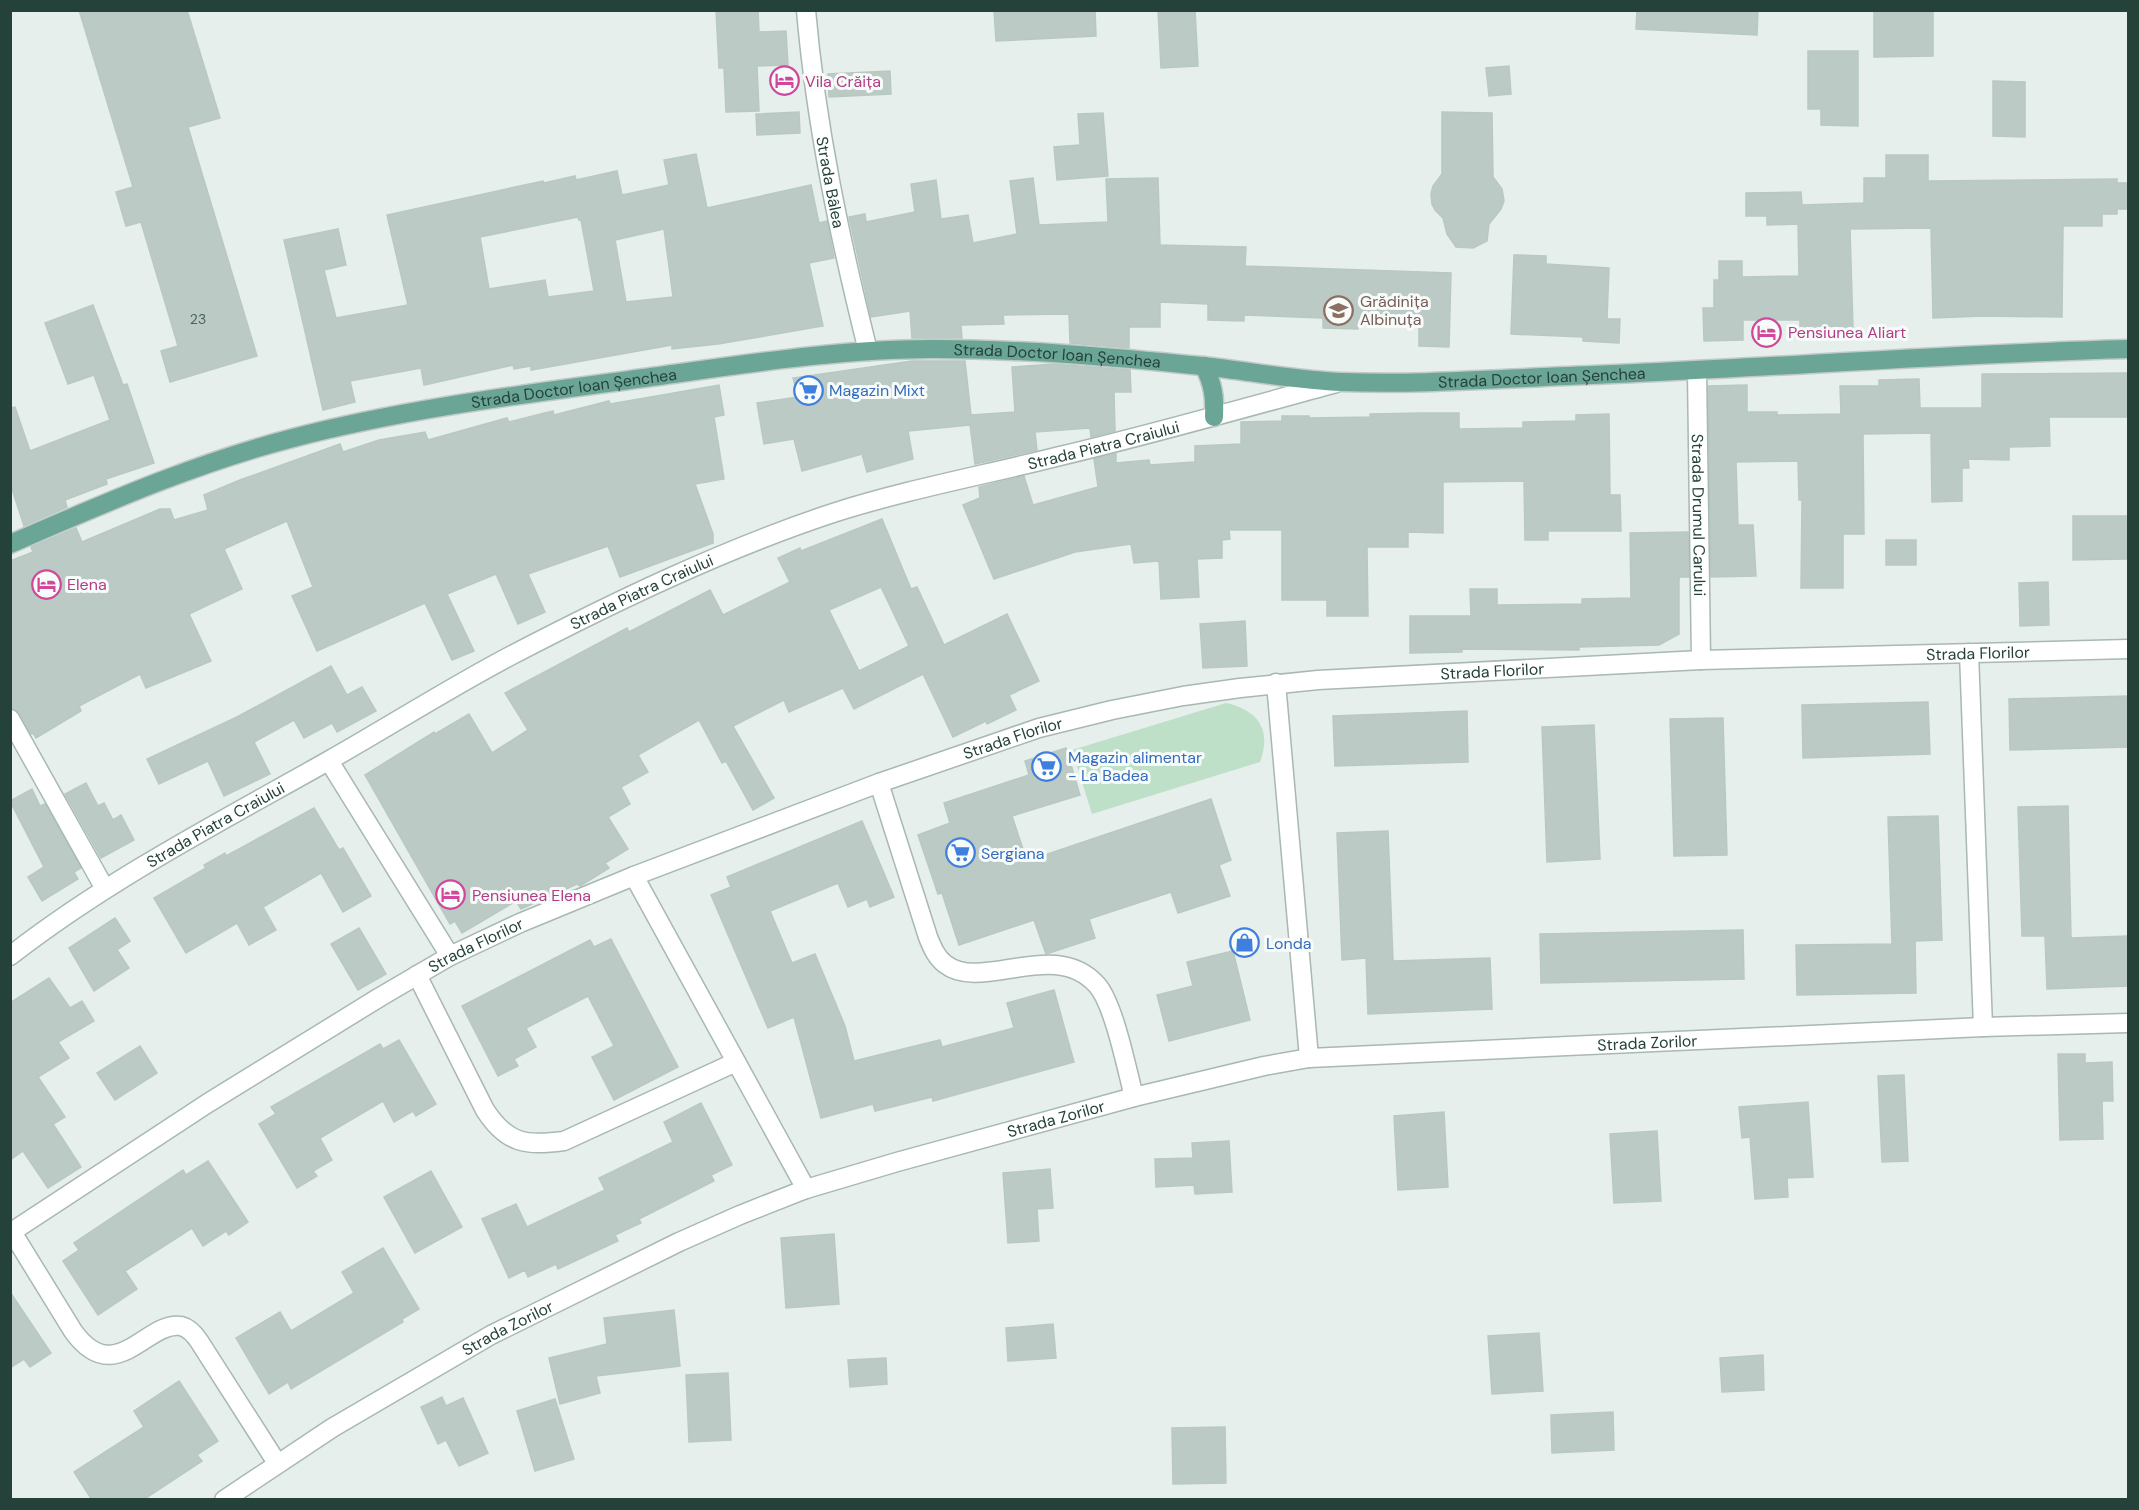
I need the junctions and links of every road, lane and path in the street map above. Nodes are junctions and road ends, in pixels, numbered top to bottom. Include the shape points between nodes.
1 (806, 10) edge
2 (2128, 349) edge
3 (868, 351) junction
4 (1204, 366) junction
5 (1697, 371) junction
6 (1340, 382) junction
7 (1214, 417) junction
8 (10, 544) edge
9 (2128, 649) edge
10 (1969, 653) junction
11 (1701, 660) junction
12 (1276, 683) junction
13 (10, 719) edge
14 (329, 760) junction
15 (879, 783) junction
16 (634, 876) junction
17 (105, 889) junction
18 (10, 956) edge
19 (450, 956) junction
20 (417, 975) junction
21 (2128, 1023) edge
22 (1983, 1027) junction
23 (1309, 1058) junction
24 (736, 1062) junction
25 (1134, 1097) junction
26 (806, 1189) junction
27 (11, 1233) edge
28 (277, 1463) junction
29 (224, 1500) edge

1 - 3 street, Strada Bâlea via 832,199
2 - 5 main road, Strada Doctor Ioan Șenchea
3 - 4 main road, Strada Doctor Ioan Șenchea via 1005,351
3 - 8 main road, Strada Doctor Ioan Șenchea via 486,400 328,430 170,477
4 - 6 main road, Strada Doctor Ioan Șenchea
4 - 7 main road via 1212,382
5 - 6 main road, Strada Doctor Ioan Șenchea
5 - 11 street, Strada Drumul Carului
6 - 7 street, Strada Piatra Craiului
7 - 14 street, Strada Piatra Craiului via 918,489 832,514 751,544 651,587 510,656
9 - 10 street, Strada Florilor
10 - 11 street, Strada Florilor
10 - 22 street
11 - 12 street, Strada Florilor
12 - 15 street, Strada Florilor via 1183,696 1039,728
12 - 23 street
13 - 17 street
14 - 17 street, Strada Piatra Craiului
14 - 19 street
15 - 16 street, Strada Florilor
15 - 25 street via 936,954 945,965 962,972 1045,965 1065,966 1085,974 1108,1003
16 - 19 street, Strada Florilor
16 - 24 street
17 - 18 street, Strada Piatra Craiului
19 - 20 street, Strada Florilor
20 - 24 street via 485,1110 494,1124 520,1142 564,1141
20 - 27 street, Strada Florilor via 208,1103
21 - 22 street, Strada Zorilor
22 - 23 street, Strada Zorilor
23 - 25 street, Strada Zorilor
24 - 26 street
25 - 26 street, Strada Zorilor
26 - 28 street, Strada Zorilor via 679,1242 491,1335
27 - 28 street via 73,1331 92,1350 103,1354 131,1349 173,1326 183,1326 192,1332
28 - 29 street, Strada Zorilor

